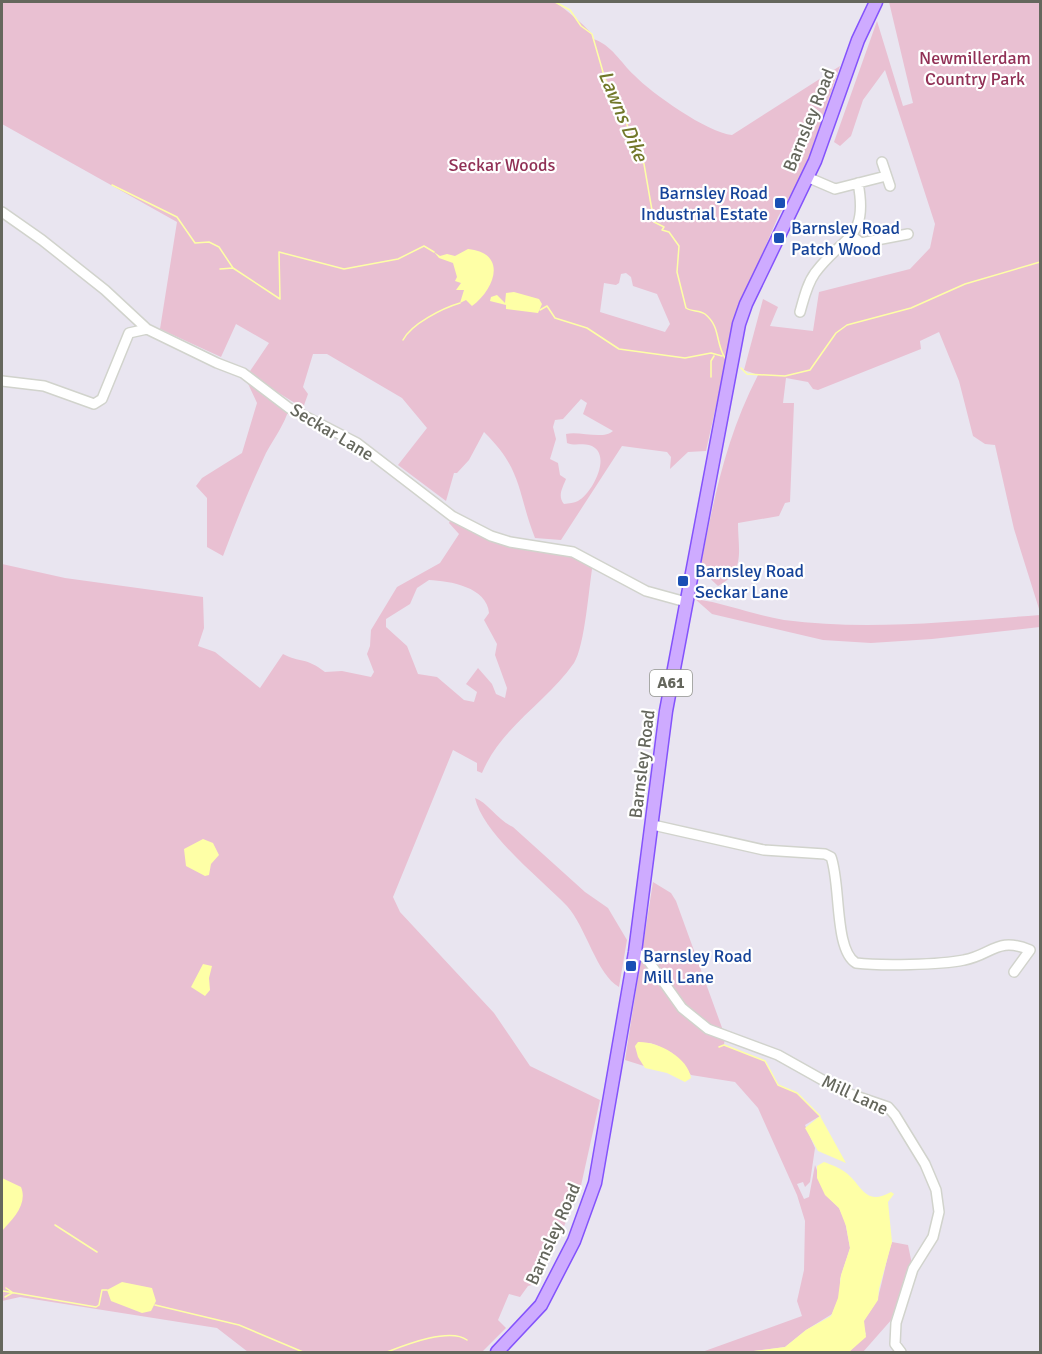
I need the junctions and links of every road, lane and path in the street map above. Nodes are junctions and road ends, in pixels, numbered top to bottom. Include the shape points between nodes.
1 (873, 7) edge
2 (882, 162) dead end
3 (886, 176) junction
4 (807, 177) junction
5 (858, 183) junction
6 (890, 186) dead end
7 (2, 212) edge
8 (908, 234) dead end
9 (852, 236) junction
10 (800, 312) dead end
11 (147, 329) junction
12 (2, 381) edge
13 (686, 602) junction
14 (652, 825) junction
15 (635, 952) junction
16 (1014, 972) dead end
17 (497, 1353) edge
18 (901, 1353) edge

1 - 4 main road, Barnsley Road / A61
2 - 3 street
3 - 5 street
3 - 6 street
4 - 5 street via 834,189
4 - 13 main road, Barnsley Road / A61 via 739,324
5 - 9 street via 862,211
7 - 11 street, Seckar Lane via 96,283
8 - 9 street via 861,243
9 - 10 street via 812,278
11 - 12 street via 129,333 102,399 94,404 44,386
11 - 13 street, Seckar Lane via 243,373 293,411 357,443 472,527 510,542 573,552 646,591
13 - 14 main road, Barnsley Road / A61 via 666,711
14 - 15 main road, Barnsley Road / A61
14 - 16 street via 764,850 831,857 842,940 846,954 856,963 962,961 1010,944 1030,950
15 - 17 main road, Barnsley Road / A61 via 595,1183 574,1240 541,1305
15 - 18 street, Mill Lane via 647,959 682,1008 708,1029 778,1055 844,1092 888,1107 895,1115 925,1164 936,1190 939,1212 933,1237 913,1269 896,1323 895,1344

